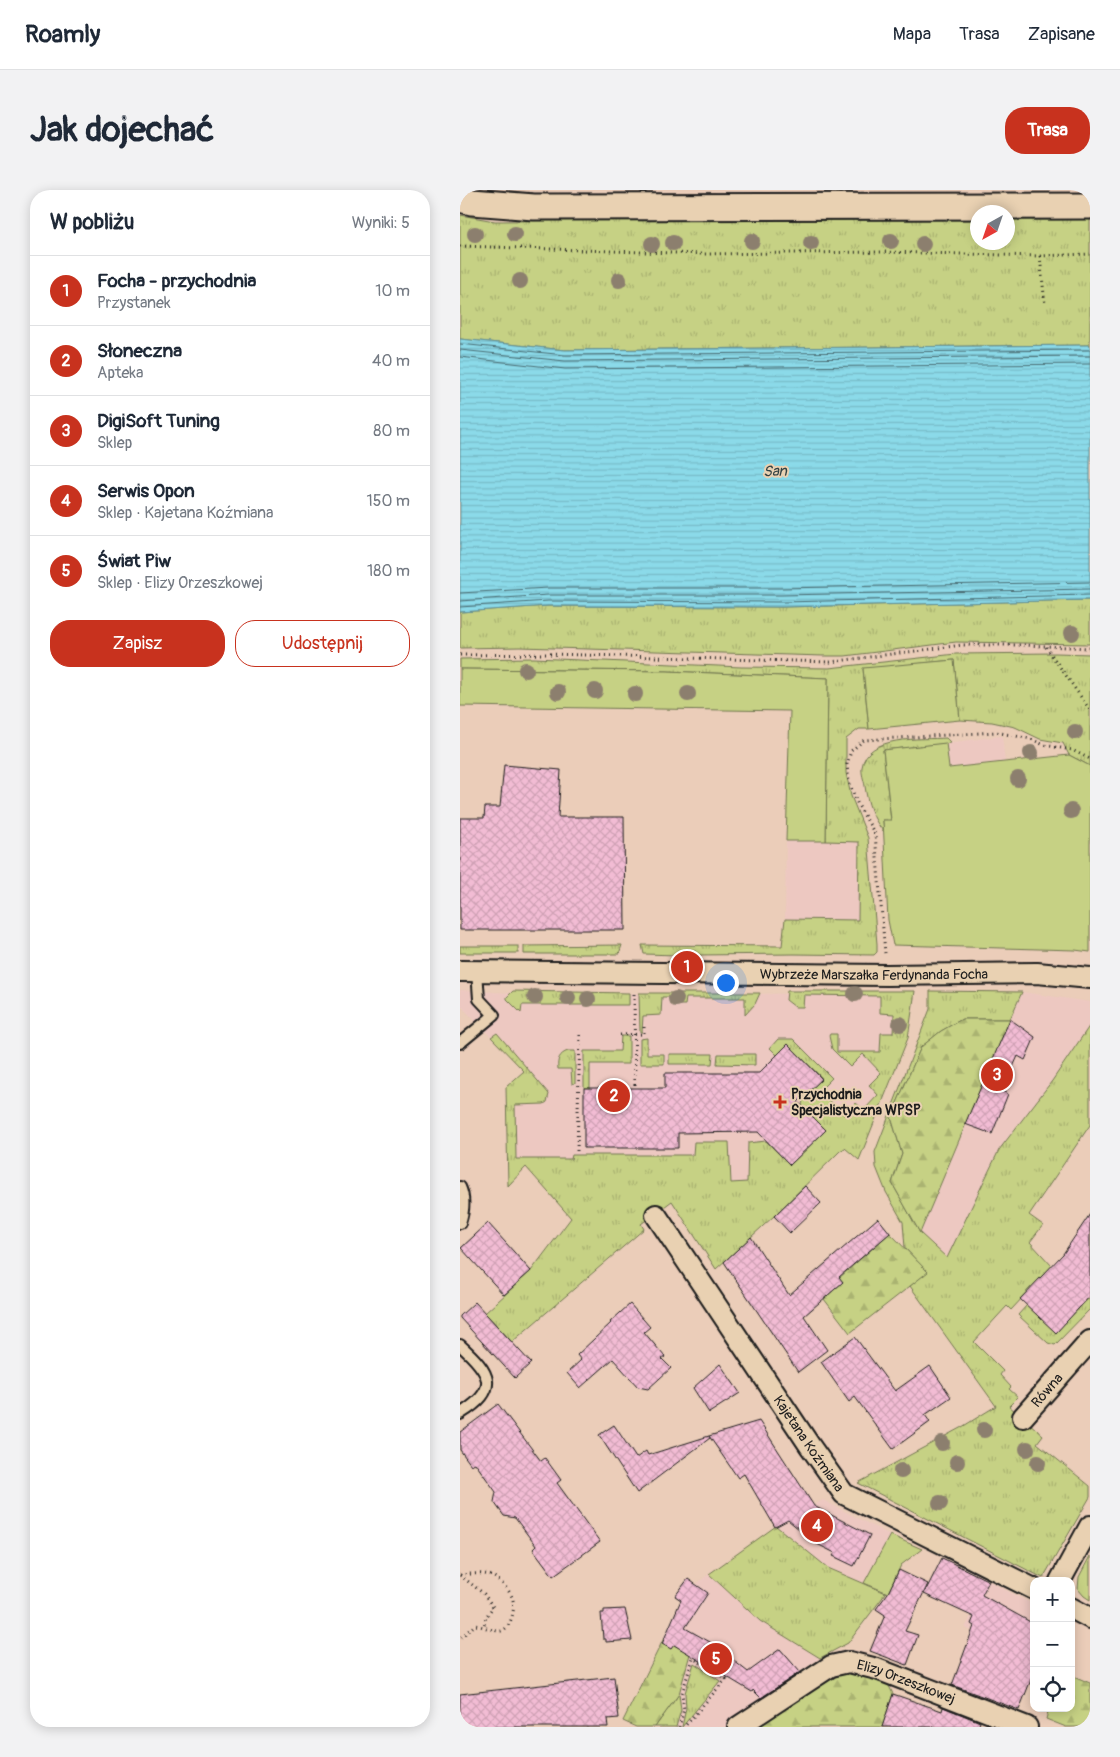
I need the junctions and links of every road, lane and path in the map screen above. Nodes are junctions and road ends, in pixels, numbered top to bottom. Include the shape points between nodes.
1 (460, 199) edge
2 (1090, 206) edge
3 (460, 246) edge
4 (1090, 254) edge
5 (1040, 256) junction
6 (1044, 304) dead end
7 (1046, 646) junction
8 (1090, 648) edge
9 (460, 655) edge
10 (1090, 710) edge
11 (1090, 759) edge
12 (469, 971) edge
13 (887, 975) junction
14 (1090, 978) edge
15 (634, 988) dead end
16 (644, 1026) dead end
17 (580, 1034) dead end
18 (620, 1035) dead end
19 (634, 1035) junction
20 (460, 1043) edge
21 (634, 1088) dead end
22 (577, 1151) dead end
23 (460, 1187) edge
24 (656, 1215) dead end
25 (460, 1222) edge
26 (1090, 1341) edge
27 (460, 1344) edge
28 (460, 1414) edge
29 (1023, 1417) dead end
30 (1090, 1526) edge
31 (460, 1575) edge
32 (1062, 1577) edge
33 (1030, 1587) edge
34 (1075, 1610) edge
35 (1090, 1618) edge
36 (484, 1626) junction
37 (460, 1638) edge
38 (679, 1727) edge
39 (684, 1727) edge
40 (738, 1727) edge
41 (1027, 1727) edge

1 - 2 street via 534,207
3 - 5 path via 703,254 883,252
4 - 5 path
5 - 6 path
7 - 8 path
7 - 9 path via 962,645 830,662 550,654
7 - 10 path
11 - 13 path via 1031,738 996,732 864,740 851,752 847,764 849,782 875,834
12 - 13 street, Wybrzeże Marszałka Ferdynanda Focha
12 - 20 lane via 479,999 494,1015
13 - 14 street, Wybrzeże Marszałka Ferdynanda Focha via 1037,973
15 - 19 path
16 - 19 path via 644,1034
17 - 22 path
18 - 19 path
19 - 21 path
23 - 25 lane via 464,1210
24 - 33 street, Kajetana Koźmiana via 844,1494
26 - 29 street, Równa
27 - 28 lane via 482,1367 488,1381 486,1393 474,1406
30 - 32 street
31 - 36 path via 484,1594 493,1607
31 - 36 path via 494,1576 513,1599 507,1626 500,1631
34 - 35 street
36 - 37 path via 475,1625
38 - 39 path via 684,1709 682,1693 692,1658 726,1679
40 - 41 street, Elizy Orzeszkowej via 830,1666 850,1662 877,1669

